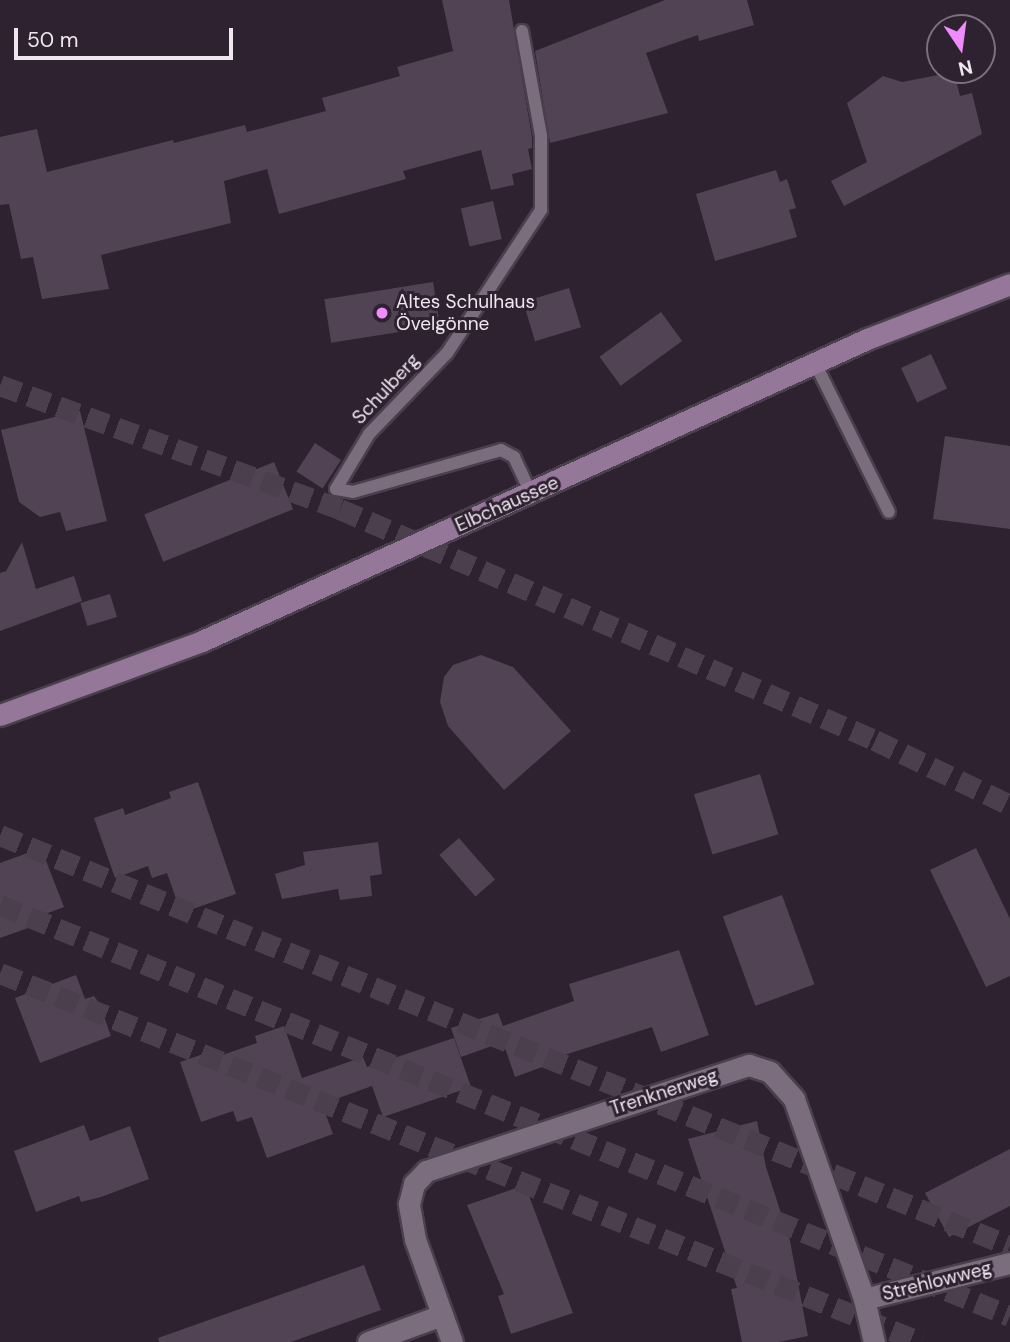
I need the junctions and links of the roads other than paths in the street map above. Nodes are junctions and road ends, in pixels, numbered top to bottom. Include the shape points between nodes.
1 (522, 31) dead end
2 (1010, 284) edge
3 (815, 363) junction
4 (531, 493) junction
5 (888, 512) dead end
6 (0, 715) edge
7 (1010, 1264) edge
8 (864, 1299) junction
9 (442, 1315) junction
10 (368, 1342) edge
11 (452, 1342) edge
12 (874, 1342) edge

1 - 4 lane, Schulberg via 541,136 541,210 447,353 369,434 336,489 353,492 501,450 514,457
2 - 3 main road, Elbchaussee via 926,314
3 - 4 main road, Elbchaussee
3 - 5 lane
4 - 6 main road, Elbchaussee via 202,641
7 - 8 street, Strehlowweg
8 - 9 street, Trenknerweg via 794,1099 770,1072 749,1065 426,1171 414,1184 409,1203 415,1239
8 - 12 street, Trenknerweg
9 - 10 street
9 - 11 street, Trenknerweg

